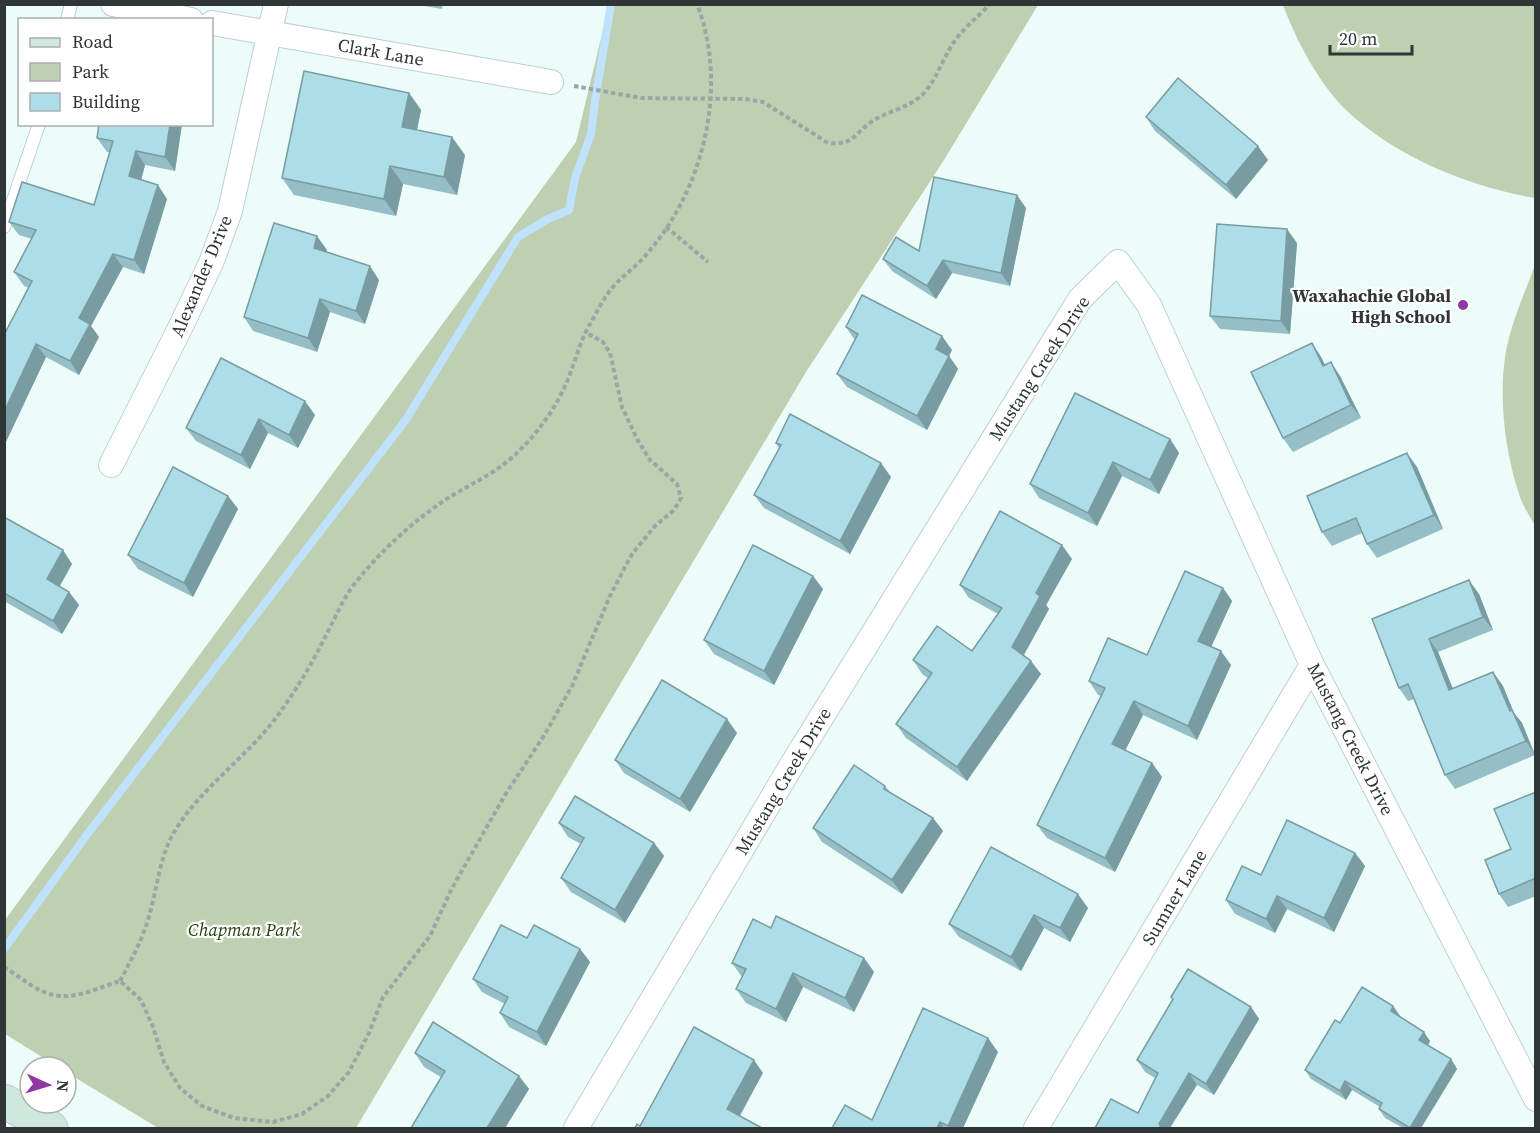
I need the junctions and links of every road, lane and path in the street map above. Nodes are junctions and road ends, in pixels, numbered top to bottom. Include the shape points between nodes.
1 (112, 4) edge
2 (276, 4) edge
3 (697, 4) edge
4 (990, 4) edge
5 (181, 18) edge
6 (213, 23) edge
7 (271, 33) junction
8 (559, 83) joint
9 (710, 99) junction
10 (38, 126) edge
11 (4, 227) edge
12 (666, 227) junction
13 (708, 262) dead end
14 (585, 332) junction
15 (111, 465) dead end
16 (1312, 665) junction
17 (4, 967) edge
18 (120, 981) junction
19 (1536, 1099) edge
20 (7, 1108) edge
21 (51, 1128) edge
22 (576, 1128) edge
23 (1036, 1128) edge

1 - 5 street
2 - 7 street, Alexander Drive
3 - 9 path via 711,63
4 - 9 path via 952,44 939,73 923,94 873,121 855,139 841,144 828,143 763,102
6 - 7 street, Clark Lane
7 - 8 street, Clark Lane
7 - 15 street, Alexander Drive via 230,211 211,263
8 - 9 path via 635,97
9 - 12 path via 702,151 680,207
10 - 11 lane
12 - 13 path
12 - 14 path via 647,255 611,289
14 - 18 path via 564,390 540,429 493,474 438,505 376,559 341,603 298,688 276,718 191,809 172,837 149,918
14 - 18 path via 603,342 610,353 622,407 637,439 650,460 676,484 681,498 632,554 545,734 452,888 430,936 383,997 349,1072 328,1096 302,1114 273,1122 234,1118 202,1106 180,1088 164,1062 141,1000
16 - 19 street, Mustang Creek Drive
16 - 22 street, Mustang Creek Drive via 1149,305 1118,262 1080,299 790,768
16 - 23 street, Sumner Lane
17 - 18 path via 54,995 73,996
20 - 21 main road

